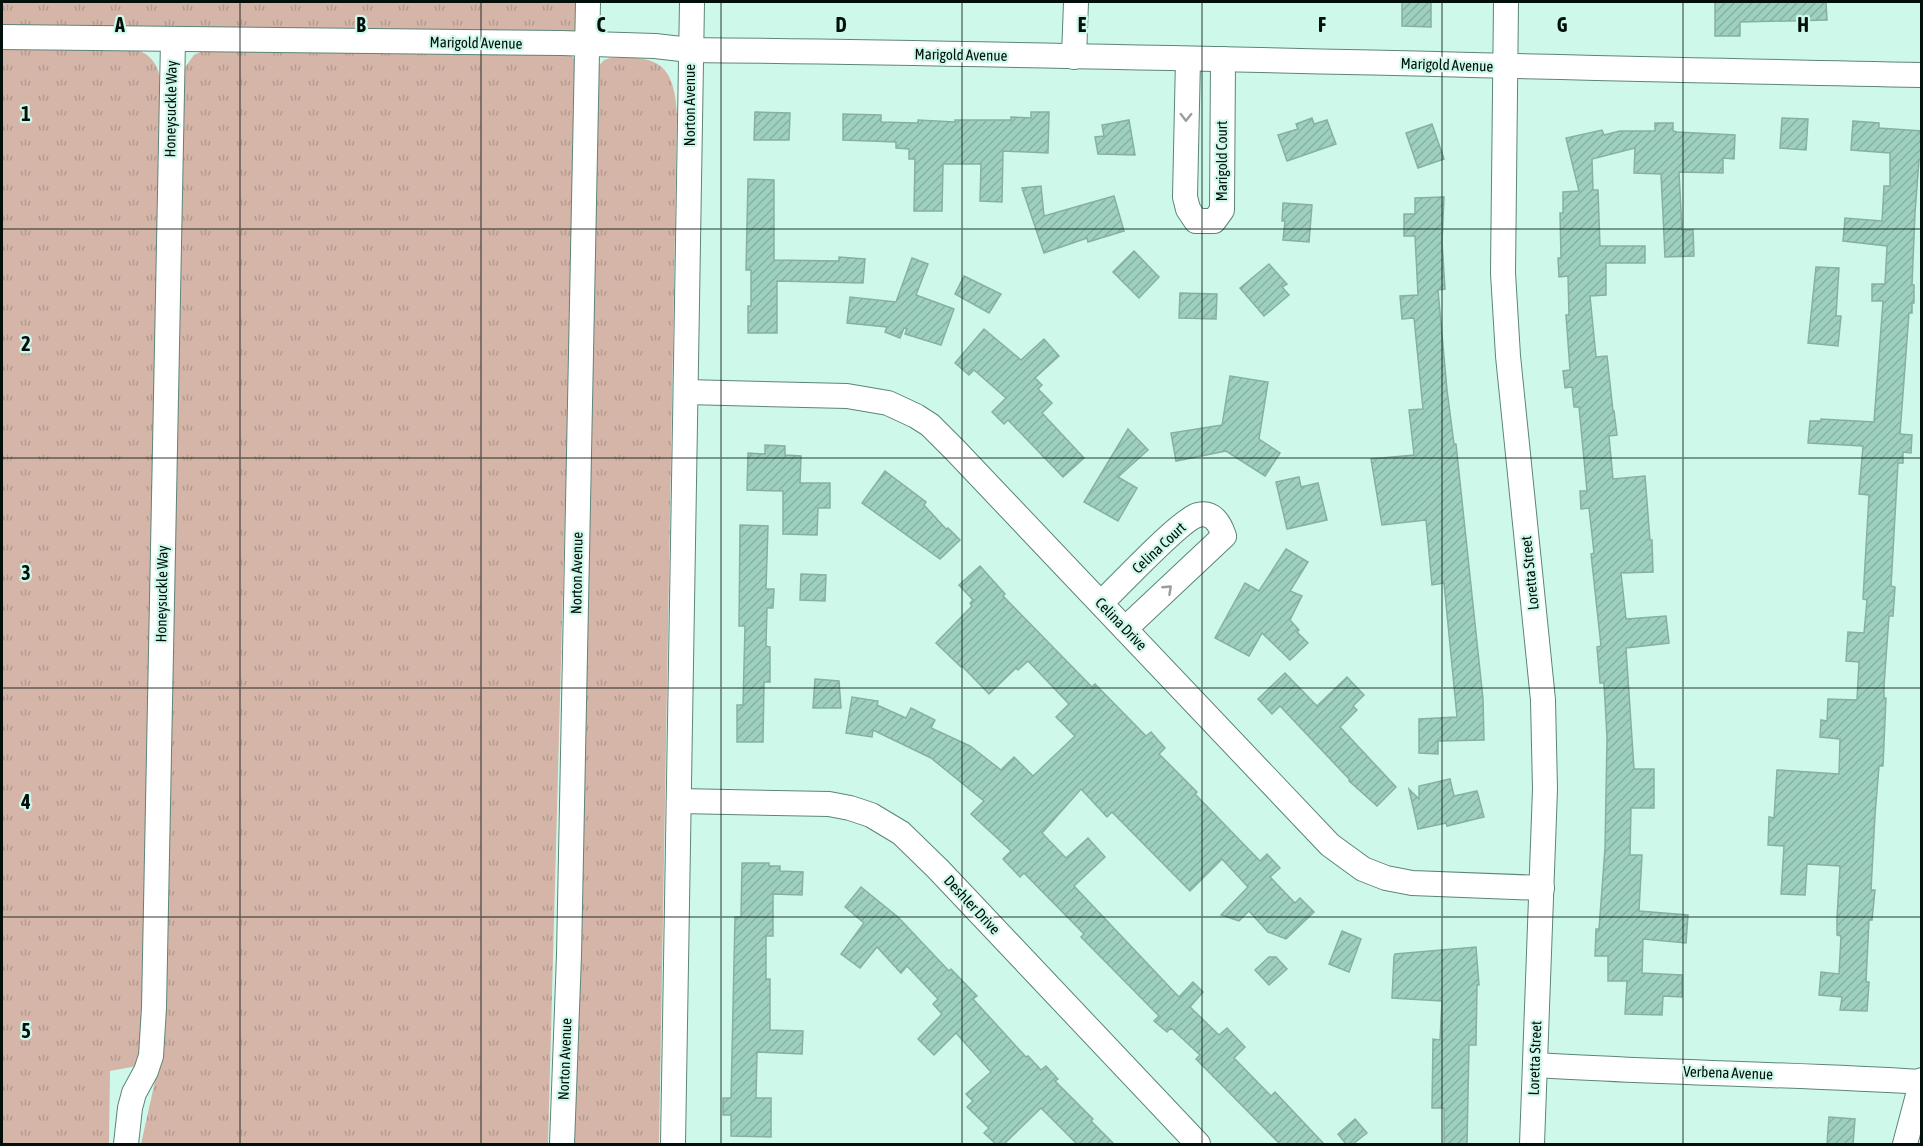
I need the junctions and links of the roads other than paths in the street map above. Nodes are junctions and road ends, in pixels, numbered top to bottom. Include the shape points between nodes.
1 (588, 2) edge
2 (692, 2) edge
3 (1076, 2) edge
4 (1506, 2) edge
5 (2, 37) edge
6 (172, 40) junction
7 (587, 45) junction
8 (690, 50) junction
9 (1074, 57) junction
10 (1188, 59) junction
11 (1222, 59) junction
12 (1504, 67) junction
13 (1922, 75) edge
14 (686, 392) junction
15 (1101, 603) junction
16 (1125, 629) junction
17 (679, 801) junction
18 (1542, 888) junction
19 (1535, 1065) junction
20 (1921, 1081) edge
21 (126, 1144) edge
22 (562, 1144) edge
23 (673, 1144) edge
24 (1198, 1144) edge
25 (1532, 1144) edge
26 (1905, 1144) edge

1 - 7 street, Norton Avenue
2 - 8 street, Norton Avenue
3 - 9 street
4 - 12 street, Loretta Street
5 - 6 street, Marigold Avenue
6 - 7 street, Marigold Avenue
6 - 21 street, Honeysuckle Way via 154,1008 151,1056 134,1093
7 - 8 street, Marigold Avenue
7 - 22 street, Norton Avenue
8 - 9 street, Marigold Avenue
8 - 14 street, Norton Avenue
9 - 10 street, Marigold Avenue
10 - 11 street, Marigold Avenue
10 -> 11 street, Marigold Court via 1185,197 1196,221 1214,221 1222,210
11 - 12 street, Marigold Avenue
12 - 13 street, Marigold Avenue
12 - 18 street, Loretta Street via 1503,273 1543,700
14 - 15 street, Celina Drive via 848,396 888,403 907,411 939,433
14 - 17 street, Norton Avenue
15 - 16 street, Celina Drive
16 -> 15 street, Celina Court via 1224,536 1214,518 1196,515 1180,526
16 - 18 street, Celina Drive via 1330,845 1363,869 1412,883
17 - 23 street, Norton Avenue
17 - 24 street, Deshler Drive via 829,804 872,815 901,832
18 - 19 street, Loretta Street
19 - 20 street, Verbena Avenue
19 - 25 street, Loretta Street
20 - 26 street

